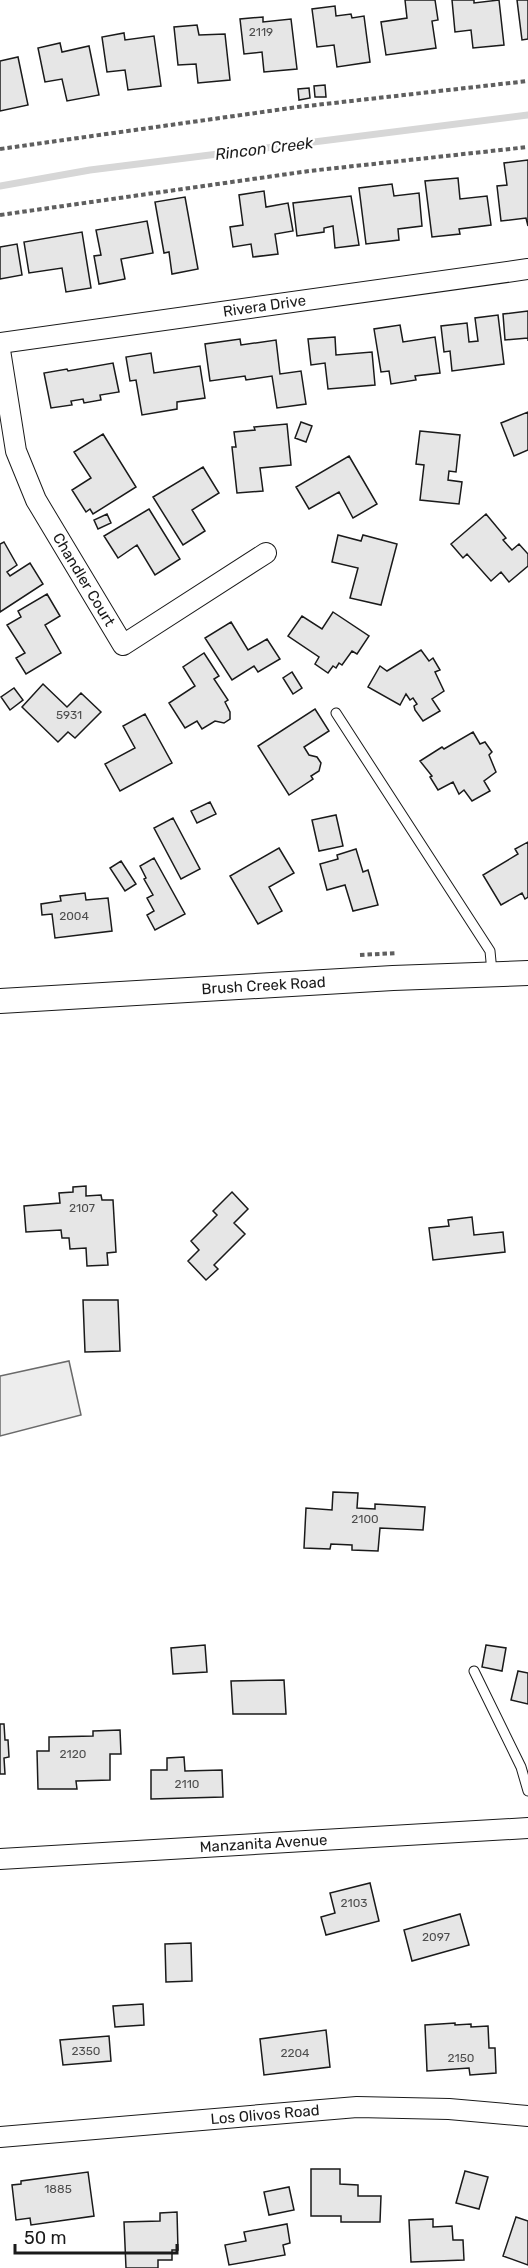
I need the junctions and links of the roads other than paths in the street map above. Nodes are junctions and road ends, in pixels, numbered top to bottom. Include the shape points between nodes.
1 (528, 269) edge
2 (0, 343) edge
3 (0, 350) edge
4 (266, 553) dead end
5 (336, 713) dead end
6 (528, 973) edge
7 (492, 975) junction
8 (0, 1001) edge
9 (474, 1671) dead end
10 (528, 1791) edge
11 (528, 1828) edge
12 (0, 1859) edge
13 (528, 2116) edge
14 (0, 2137) edge

1 - 2 street, Rivera Drive
3 - 4 street, Chandler Court via 16,451 36,500 123,645
5 - 7 lane via 490,951
6 - 7 street, Brush Creek Road
7 - 8 street, Brush Creek Road
9 - 10 lane
11 - 12 street, Manzanita Avenue
13 - 14 street, Los Olivos Road via 449,2109 357,2108

